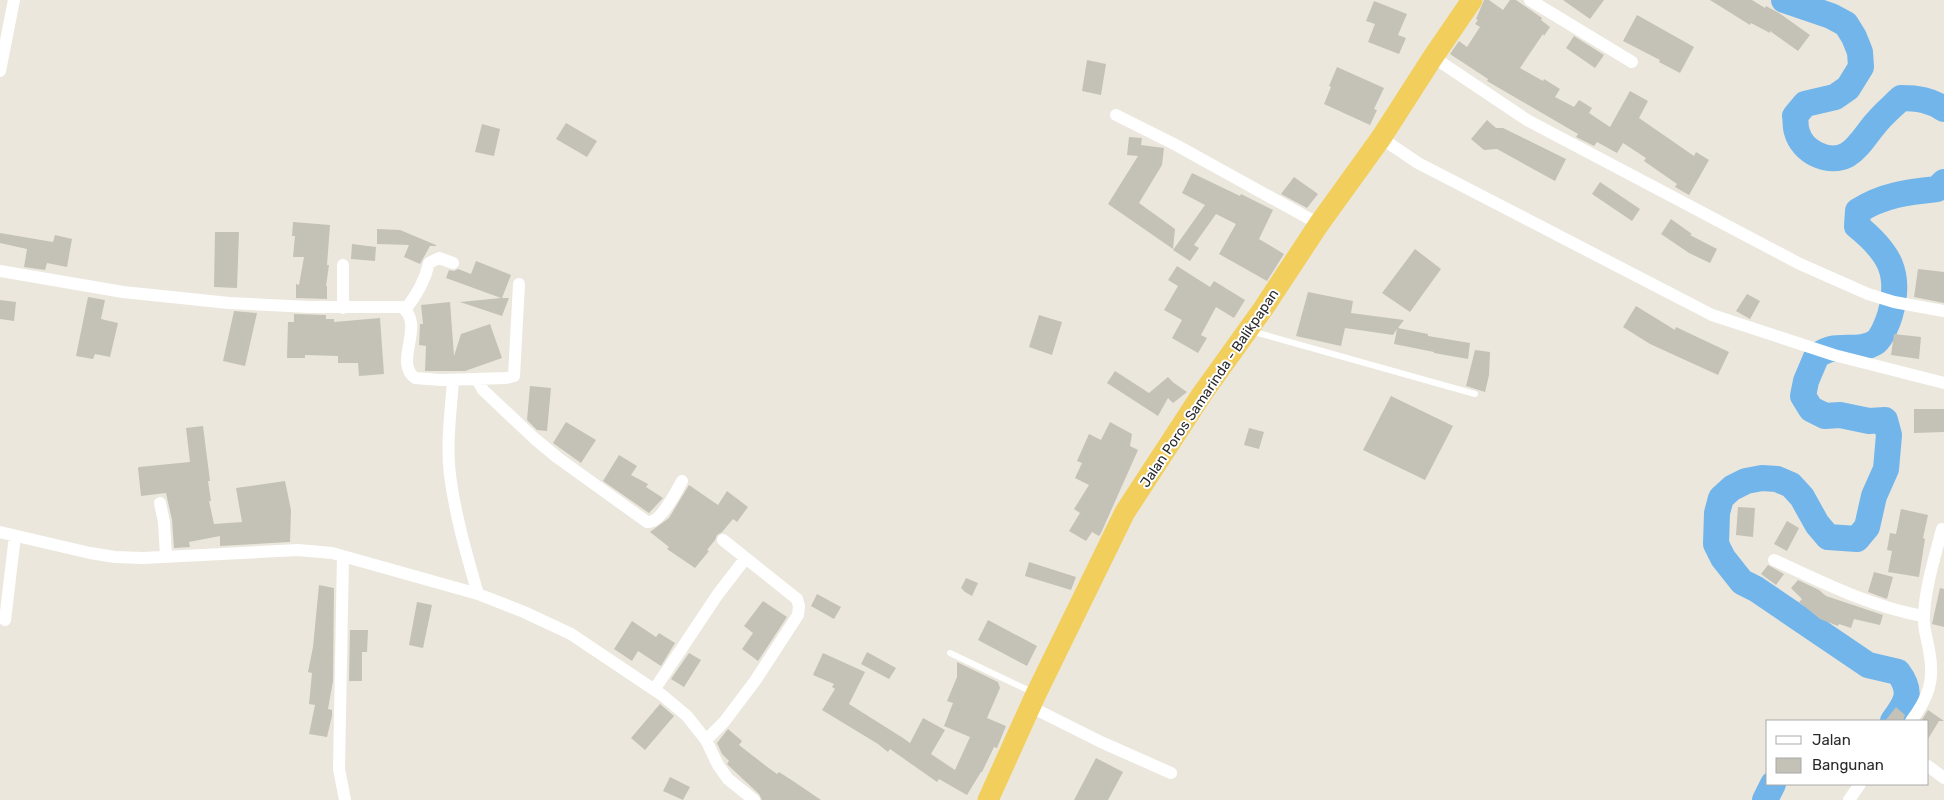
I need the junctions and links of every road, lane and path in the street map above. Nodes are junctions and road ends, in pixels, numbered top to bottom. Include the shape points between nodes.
1 (14, 0) edge
2 (1472, 0) edge
3 (1530, 0) edge
4 (1432, 57) junction
5 (1632, 62) dead end
6 (0, 71) edge
7 (1116, 115) dead end
8 (1382, 138) junction
9 (1319, 224) junction
10 (453, 262) dead end
11 (343, 265) dead end
12 (0, 271) edge
13 (519, 284) dead end
14 (343, 308) junction
15 (405, 310) junction
16 (1944, 311) edge
17 (1248, 330) junction
18 (454, 380) junction
19 (477, 380) junction
20 (1944, 383) edge
21 (1475, 394) dead end
22 (682, 481) dead end
23 (160, 502) dead end
24 (1942, 529) dead end
25 (0, 532) edge
26 (14, 536) junction
27 (723, 540) dead end
28 (166, 556) junction
29 (343, 556) junction
30 (745, 559) junction
31 (1774, 560) dead end
32 (478, 594) junction
33 (1924, 616) junction
34 (5, 620) dead end
35 (950, 653) dead end
36 (654, 690) junction
37 (1033, 700) junction
38 (1912, 720) edge
39 (706, 740) junction
40 (1929, 767) edge
41 (1171, 773) dead end
42 (1944, 778) edge
43 (1859, 785) edge
44 (345, 800) edge
45 (754, 800) edge
46 (988, 800) edge
47 (1849, 800) edge

1 - 6 street
2 - 4 highway, Jalan Poros Samarinda - Balikpapan
3 - 5 street
4 - 8 highway, Jalan Poros Samarinda - Balikpapan
4 - 16 street via 1527,120 1800,264 1868,294
7 - 9 street
8 - 9 highway, Jalan Poros Samarinda - Balikpapan
8 - 20 street via 1418,163 1712,315 1834,355
9 - 17 highway, Jalan Poros Samarinda - Balikpapan
10 - 15 street via 439,258 429,263 423,282
11 - 14 street
12 - 14 street via 123,292 229,303
13 - 19 street via 515,374 511,378
14 - 15 street via 396,306
15 - 18 street via 412,325 408,359 411,375 422,380
17 - 21 lane
17 - 37 highway, Jalan Poros Samarinda - Balikpapan via 1125,512
18 - 19 street
18 - 32 street via 449,434 450,474
19 - 22 street via 483,390 535,440 647,522 656,520
23 - 28 street
24 - 33 street
25 - 26 street
26 - 28 street via 107,556
26 - 34 street
27 - 30 street
28 - 29 street via 298,550
29 - 32 street
29 - 44 street via 339,769
30 - 36 street
30 - 39 street via 797,599 798,615 755,681
31 - 33 street via 1856,596 1901,612
32 - 36 street via 571,634
33 - 38 street via 1931,686
35 - 37 lane
36 - 39 street via 687,716
37 - 41 street via 1101,742
37 - 46 highway, Jalan Poros Samarinda - Balikpapan
39 - 45 street via 728,779
40 - 42 street
43 - 47 street

